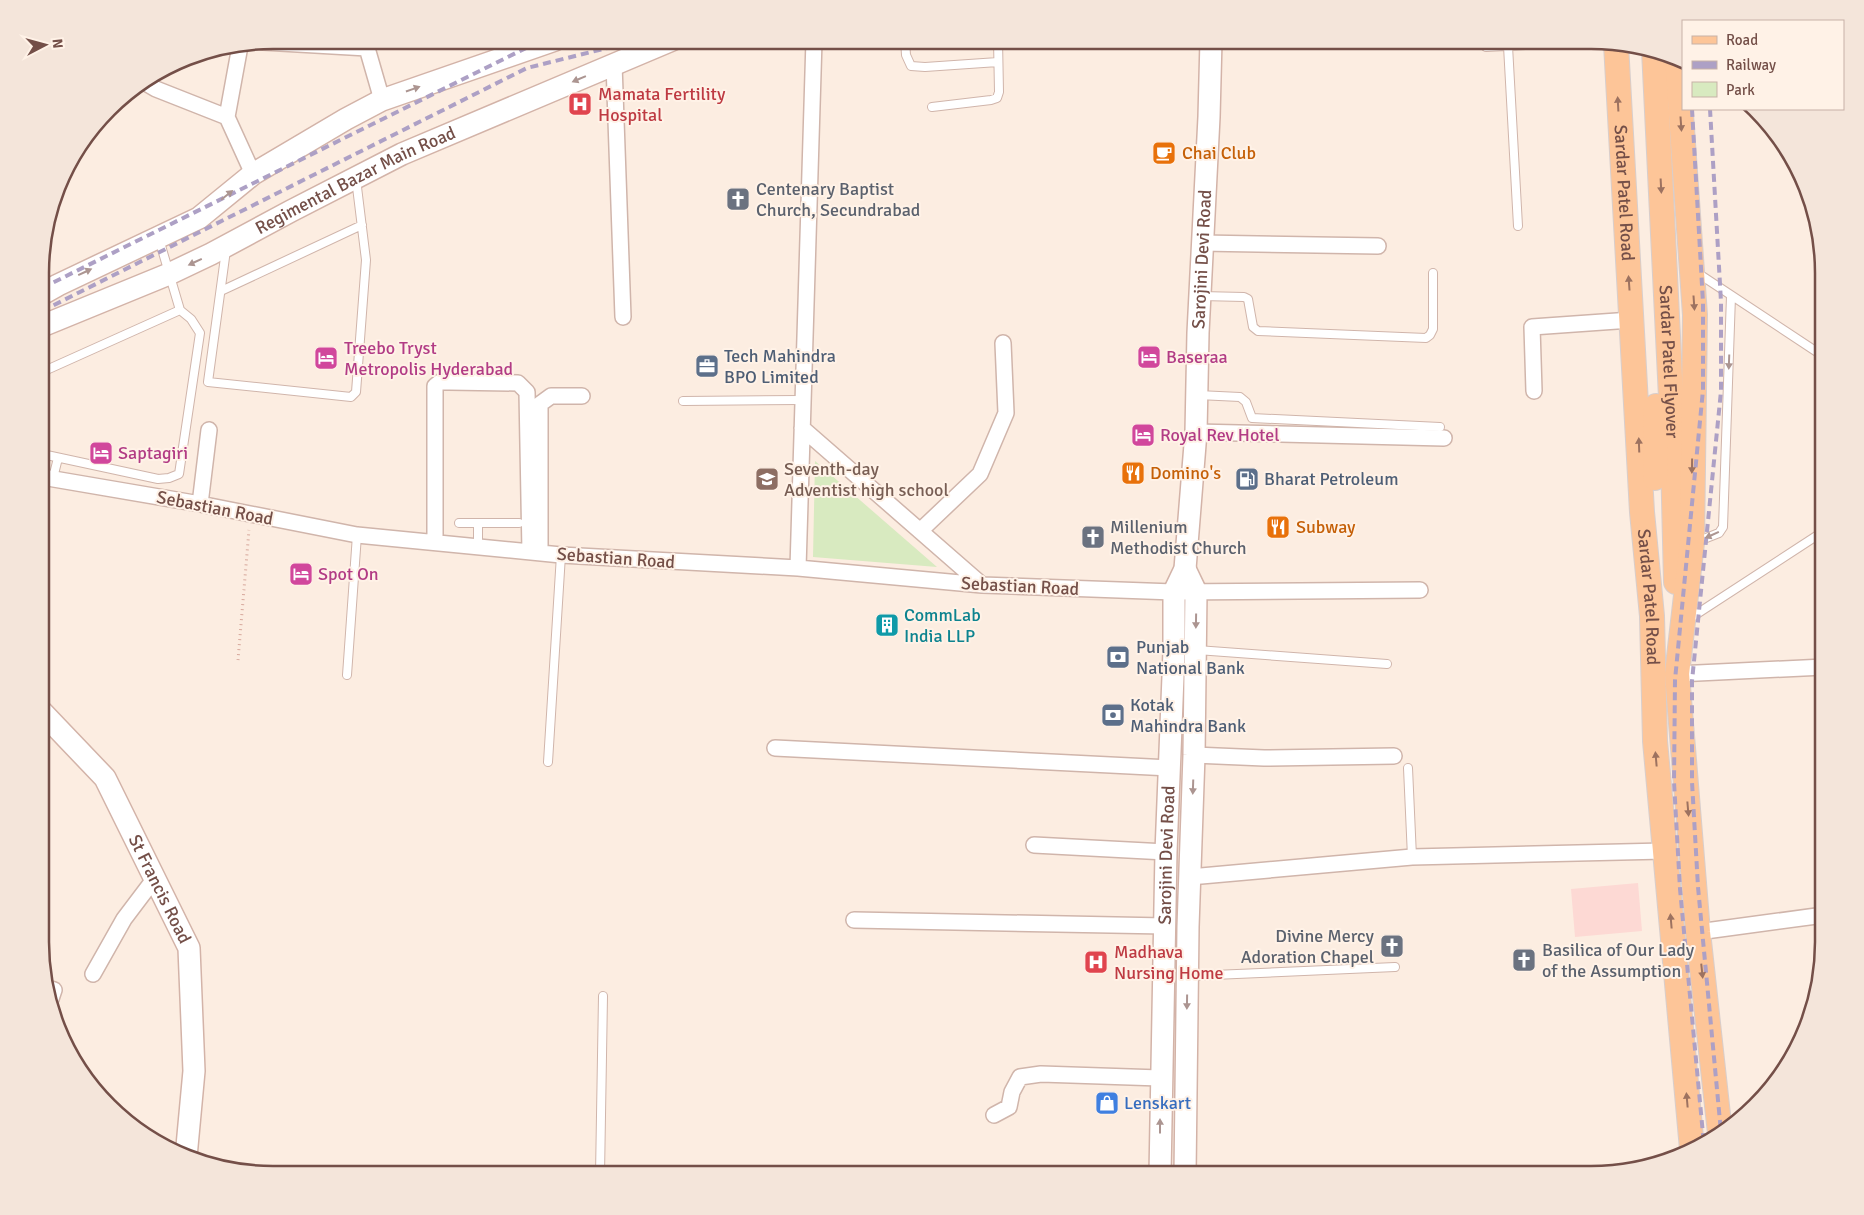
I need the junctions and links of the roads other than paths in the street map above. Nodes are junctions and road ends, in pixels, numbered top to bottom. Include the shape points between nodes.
1 (368, 49) edge
2 (529, 49) edge
3 (650, 49) edge
4 (814, 49) edge
5 (906, 49) edge
6 (998, 49) edge
7 (1211, 49) edge
8 (1508, 49) edge
9 (1616, 50) edge
10 (239, 52) edge
11 (1637, 53) edge
12 (1654, 58) edge
13 (998, 62) junction
14 (614, 64) junction
15 (1678, 66) edge
16 (149, 85) edge
17 (382, 100) junction
18 (932, 107) dead end
19 (227, 117) junction
20 (253, 174) junction
21 (356, 178) junction
22 (362, 224) junction
23 (1518, 226) dead end
24 (158, 238) junction
25 (1201, 243) junction
26 (227, 245) junction
27 (1378, 246) dead end
28 (1692, 269) junction
29 (1433, 273) dead end
30 (169, 274) junction
31 (49, 291) edge
32 (221, 291) junction
33 (1199, 296) junction
34 (1731, 296) junction
35 (49, 297) edge
36 (180, 310) junction
37 (62, 317) junction
38 (623, 317) dead end
39 (1632, 320) junction
40 (49, 323) edge
41 (1003, 344) dead end
42 (1815, 350) edge
43 (49, 369) edge
44 (1534, 391) dead end
45 (1197, 395) junction
46 (582, 396) dead end
47 (802, 400) junction
48 (682, 401) dead end
49 (1664, 418) junction
50 (802, 428) junction
51 (209, 430) dead end
52 (1196, 432) junction
53 (1442, 432) joint
54 (49, 456) edge
55 (58, 458) junction
56 (49, 476) edge
57 (49, 478) edge
58 (167, 488) junction
59 (200, 504) junction
60 (459, 523) dead end
61 (478, 523) junction
62 (519, 524) dead end
63 (920, 531) junction
64 (357, 535) junction
65 (1815, 537) edge
66 (435, 542) junction
67 (1692, 543) junction
68 (478, 547) junction
69 (535, 552) junction
70 (561, 555) junction
71 (798, 568) junction
72 (1185, 569) junction
73 (982, 586) junction
74 (1420, 590) dead end
75 (1174, 592) junction
76 (1196, 592) junction
77 (1652, 616) junction
78 (1684, 622) junction
79 (1195, 650) junction
80 (1387, 664) dead end
81 (1815, 667) edge
82 (1678, 674) junction
83 (347, 675) dead end
84 (49, 719) edge
85 (775, 748) dead end
86 (1194, 755) junction
87 (1394, 756) dead end
88 (548, 762) dead end
89 (1170, 768) junction
90 (1408, 768) dead end
91 (1034, 845) dead end
92 (1664, 851) junction
93 (1166, 852) junction
94 (1412, 857) junction
95 (1190, 877) junction
96 (155, 878) junction
97 (1815, 916) edge
98 (854, 920) dead end
99 (1165, 926) junction
100 (1698, 932) junction
101 (1395, 967) dead end
102 (93, 974) dead end
103 (1188, 976) junction
104 (603, 996) dead end
105 (1160, 1078) junction
106 (994, 1115) dead end
107 (1719, 1126) edge
108 (1691, 1143) edge
109 (187, 1149) edge
110 (600, 1166) edge
111 (1160, 1166) edge
112 (1185, 1166) edge

1 - 17 street
17 -> 2 main road
3 - 14 main road, Regimental Bazar Main Road
4 - 47 street
5 - 13 lane via 912,66
6 - 13 lane
7 - 25 main road, Sarojini Devi Road
8 - 23 lane
39 -> 9 main road, Sardar Patel Road
10 - 19 street
11 - 49 main road, Sardar Patel Flyover
12 -> 49 main road, Sardar Patel Flyover
13 - 18 lane via 997,98
14 -> 21 main road, Regimental Bazar Main Road via 402,154
14 - 38 street
15 -> 28 main road, Sardar Patel Road
16 - 19 street
17 - 20 main road
19 - 20 street
24 -> 20 main road via 199,218
21 - 22 lane
21 - 26 main road, Regimental Bazar Main Road
22 - 32 lane
22 - 32 lane via 366,260 356,392 351,397 208,382
24 - 30 lane
31 -> 24 main road
25 - 27 street
25 - 33 main road, Sarojini Devi Road
26 -> 30 main road, Regimental Bazar Main Road
26 - 32 lane
28 - 34 lane
28 -> 67 main road, Sardar Patel Road via 1695,315
29 - 33 lane via 1433,329 1426,338 1258,331 1253,328 1248,299
30 - 36 lane
30 - 37 main road, Regimental Bazar Main Road
33 - 45 main road, Sarojini Devi Road
34 - 42 lane
34 -> 67 lane via 1723,527 1719,533
35 - 37 main road
36 - 43 lane
36 - 58 lane via 200,333 179,474
37 - 40 main road, Regimental Bazar Main Road
39 - 44 street via 1532,327
77 -> 39 main road, Sardar Patel Road via 1642,512
41 - 63 street via 1006,413 980,474
45 - 52 main road, Sarojini Devi Road
45 - 53 lane via 1240,398 1246,402 1252,418
46 - 69 street via 552,396 540,404
47 - 48 lane
47 - 50 street
49 - 77 main road, Sardar Patel Flyover
49 - 82 main road, Sardar Patel Flyover
50 - 63 street
50 - 71 street
51 - 59 street
52 - 53 street
52 - 72 main road, Sarojini Devi Road
54 - 55 lane
55 - 56 lane
55 - 58 lane via 158,479
57 - 58 street, Sebastian Road
58 - 59 street, Sebastian Road
59 - 64 street, Sebastian Road
60 - 61 lane
61 - 62 lane
61 - 68 lane
63 - 73 street
64 - 66 street, Sebastian Road
64 - 83 lane
65 - 78 lane
66 - 68 street, Sebastian Road
66 - 69 street via 435,386 440,382 518,383 527,392
67 - 78 main road, Sardar Patel Road
68 - 69 street, Sebastian Road
69 - 70 street, Sebastian Road
70 - 71 street, Sebastian Road
70 - 88 lane
71 - 73 street, Sebastian Road
72 - 75 main road, Sarojini Devi Road
72 - 76 main road, Sarojini Devi Road
73 - 75 street, Sebastian Road
74 - 76 street, Sebastian Road
75 - 76 street, Sebastian Road
75 - 89 main road, Sarojini Devi Road
76 -> 79 main road, Sarojini Devi Road
92 -> 77 main road, Sardar Patel Road via 1655,742
78 - 82 main road, Sardar Patel Road
79 - 80 lane
79 - 86 main road, Sarojini Devi Road
81 - 82 street
82 -> 100 main road, Sardar Patel Road
84 - 96 main road, St Francis Road via 105,778
85 - 89 street
86 - 87 street via 1264,758
86 -> 95 main road, Sarojini Devi Road
89 - 93 main road, Sarojini Devi Road
90 - 94 lane
91 - 93 street
92 - 94 street
108 -> 92 main road, Sardar Patel Road
93 - 99 main road, Sarojini Devi Road
94 - 95 street
95 - 103 main road, Sarojini Devi Road
96 - 102 street via 124,920
96 - 109 main road, St Francis Road via 189,948 194,1071
97 - 100 street
98 - 99 street
99 - 105 main road, Sarojini Devi Road
100 -> 107 main road, Sardar Patel Road
101 - 103 lane
103 -> 112 main road, Sarojini Devi Road
104 - 110 lane
105 - 106 street via 1041,1074 1020,1077 1012,1092 1009,1108
111 -> 105 main road, Sarojini Devi Road

